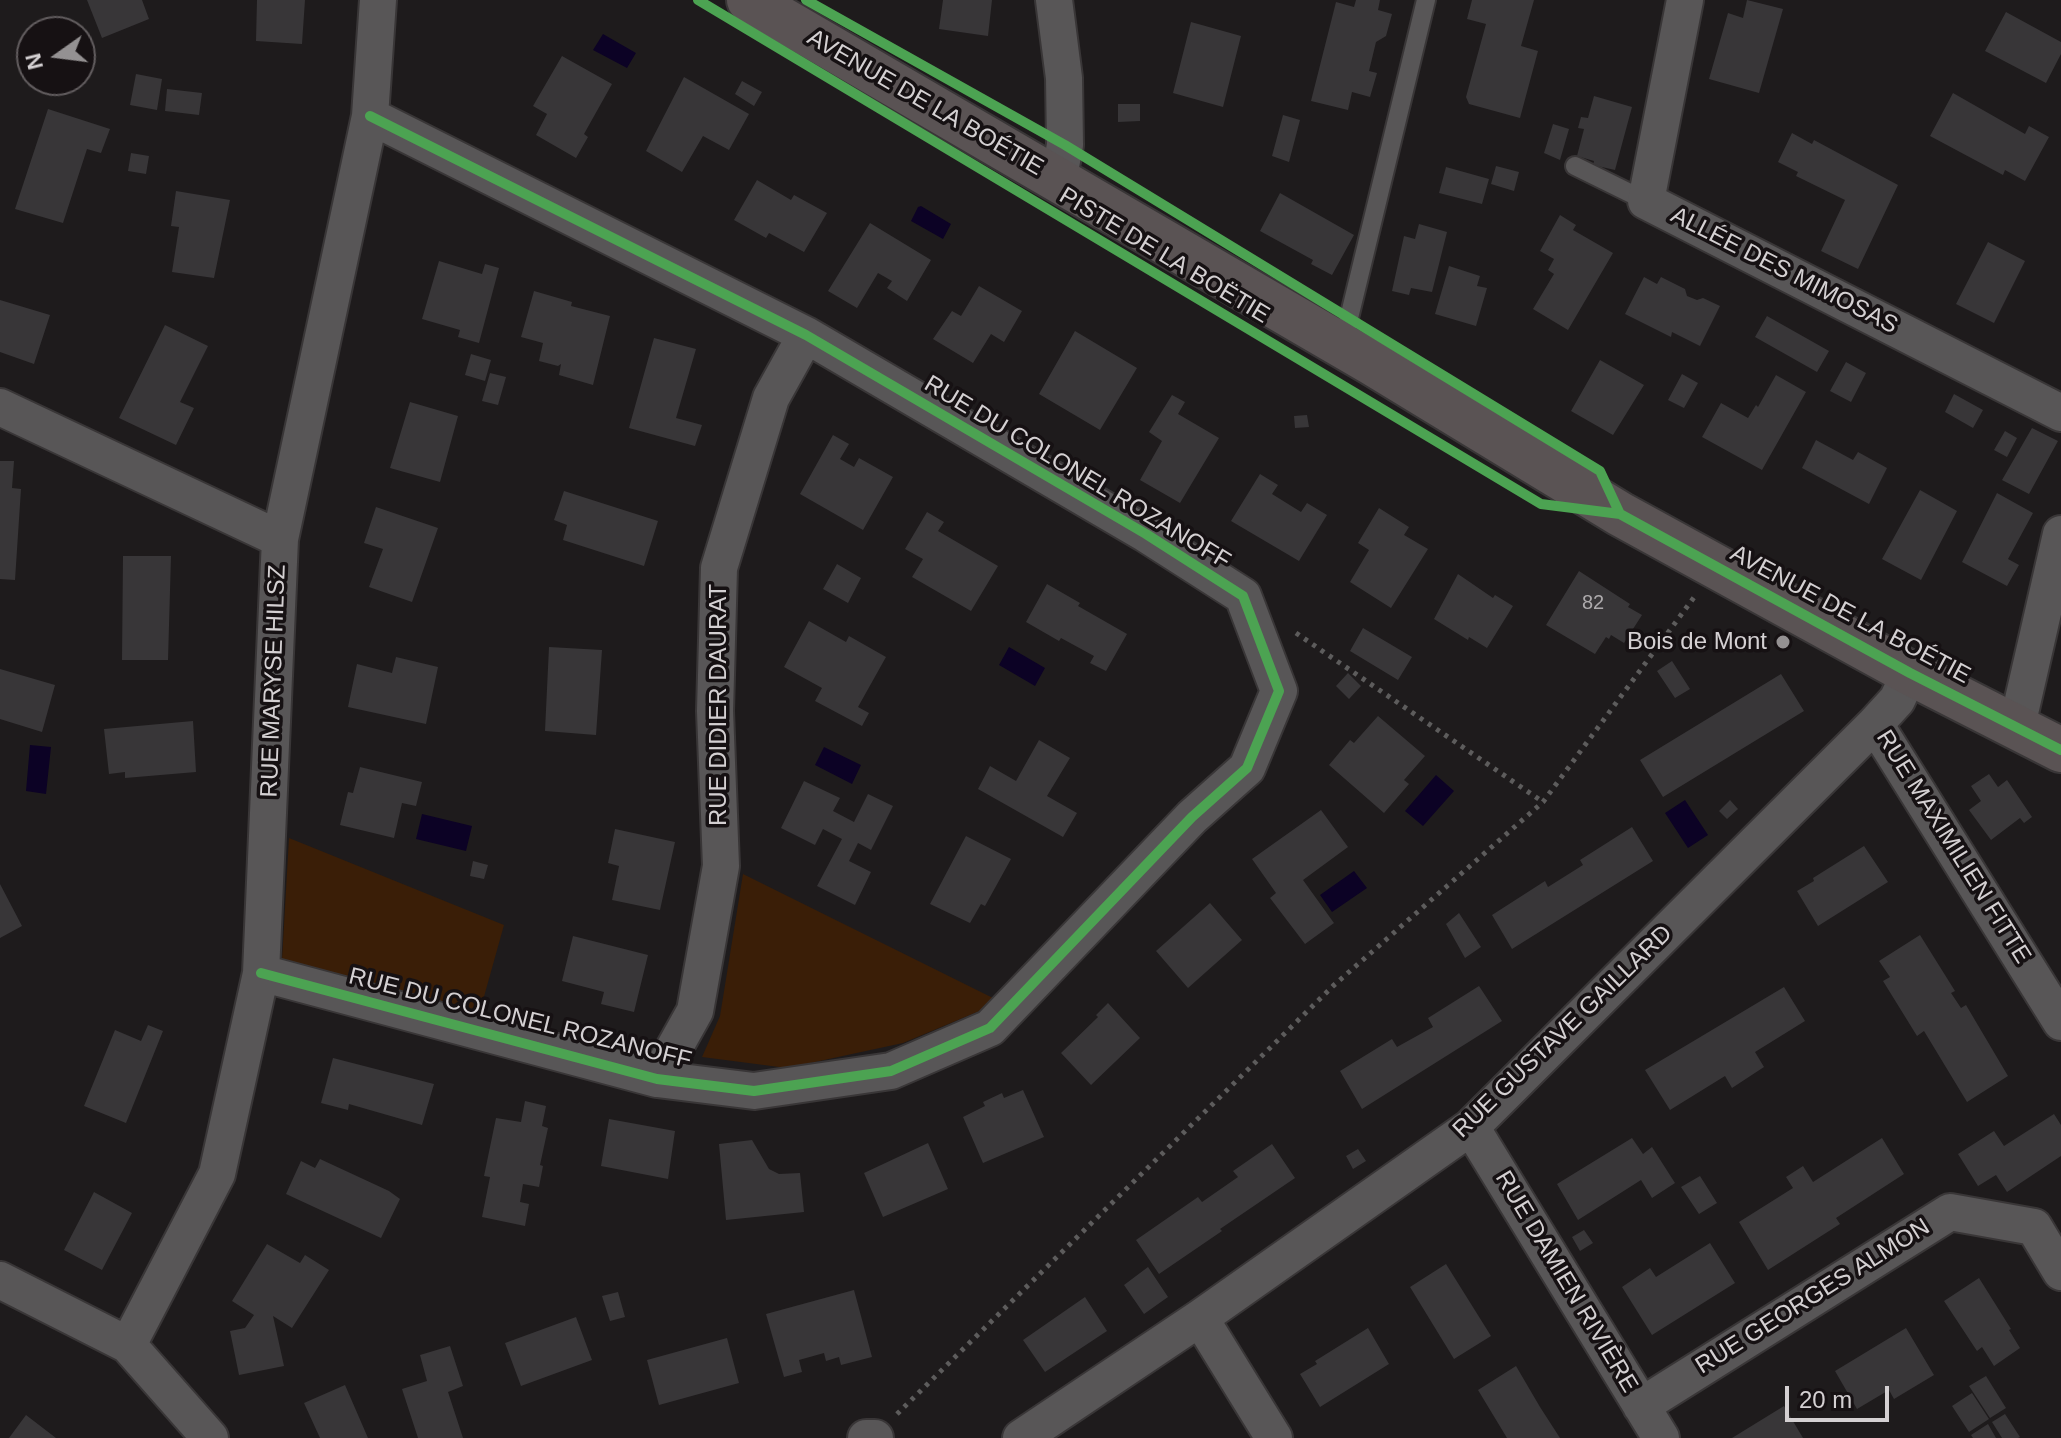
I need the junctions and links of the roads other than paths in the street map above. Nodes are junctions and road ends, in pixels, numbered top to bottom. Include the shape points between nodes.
1 (378, 0) edge
2 (749, 0) edge
3 (1054, 0) edge
4 (1426, 0) edge
5 (1685, 0) edge
6 (370, 116) junction
7 (1575, 166) dead end
8 (1058, 182) junction
9 (1646, 201) junction
10 (806, 335) junction
11 (1342, 347) junction
12 (0, 407) edge
13 (2061, 413) edge
14 (2061, 534) edge
15 (280, 539) junction
16 (1910, 673) junction
17 (1875, 724) junction
18 (2017, 726) junction
19 (2061, 750) edge
20 (261, 973) junction
21 (2061, 1022) edge
22 (657, 1079) junction
23 (1471, 1127) junction
24 (2061, 1272) edge
25 (0, 1280) edge
26 (1200, 1318) junction
27 (128, 1345) junction
28 (1641, 1406) junction
29 (210, 1438) edge
30 (1021, 1438) edge
31 (1274, 1438) edge
32 (1661, 1438) edge

1 - 6 street, RUE MARYSE HILSZ
2 - 8 main road, AVENUE DE LA BOÉTIE
3 - 8 street via 1064,78 1065,145
4 - 11 lane
5 - 9 street, ALLÉE DES MIMOSAS
6 - 10 street, RUE DU COLONEL ROZANOFF
6 - 15 street, RUE MARYSE HILSZ
7 - 9 lane
8 - 11 main road, AVENUE DE LA BOÉTIE
9 - 13 street, ALLÉE DES MIMOSAS
10 - 22 street, RUE DIDIER DAURAT via 771,398 719,568 715,711 721,866 695,1011
10 - 22 street, RUE DU COLONEL ROZANOFF via 1243,596 1279,691 1247,768 1192,817 990,1028 891,1071 754,1091
11 - 16 main road, AVENUE DE LA BOÉTIE via 1620,514
12 - 15 street
14 - 18 street
15 - 20 street, RUE MARYSE HILSZ
16 - 17 street, RUE MAXIMILIEN FITTE via 1897,700
16 - 18 main road, AVENUE DE LA BOÉTIE
17 - 21 street, RUE MAXIMILIEN FITTE
17 - 23 street, RUE GUSTAVE GAILLARD
18 - 19 main road, AVENUE DE LA BOÉTIE
20 - 22 street, RUE DU COLONEL ROZANOFF
20 - 27 street, RUE MARYSE HILSZ via 217,1174
23 - 26 street, RUE GUSTAVE GAILLARD
23 - 28 street, RUE DAMIEN RIVIÈRE
24 - 28 street, RUE GEORGES ALMON via 2034,1227 1950,1212
25 - 27 street
26 - 30 street, RUE GUSTAVE GAILLARD
26 - 31 street
27 - 29 street
28 - 32 street, RUE DAMIEN RIVIÈRE

